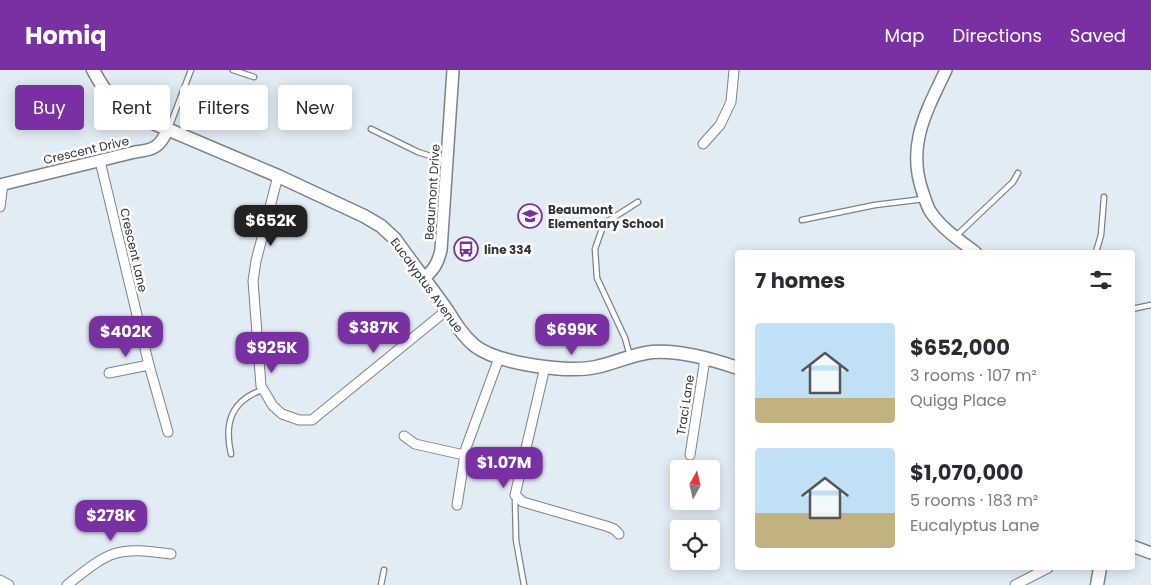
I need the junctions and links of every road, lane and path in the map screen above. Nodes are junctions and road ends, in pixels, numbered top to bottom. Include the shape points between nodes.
1 (93, 70) edge
2 (191, 70) edge
3 (233, 70) edge
4 (453, 70) edge
5 (734, 70) edge
6 (946, 70) edge
7 (254, 77) dead end
8 (101, 85) edge
9 (170, 124) edge
10 (371, 129) dead end
11 (168, 130) edge
12 (170, 130) edge
13 (703, 144) dead end
14 (100, 161) junction
15 (448, 162) junction
16 (1018, 173) dead end
17 (278, 176) junction
18 (1, 185) edge
19 (1104, 196) dead end
20 (925, 199) junction
21 (638, 202) dead end
22 (0, 208) edge
23 (802, 220) dead end
24 (955, 237) junction
25 (972, 250) edge
26 (1096, 250) edge
27 (423, 279) junction
28 (1151, 305) edge
29 (1135, 308) edge
30 (446, 310) junction
31 (630, 357) junction
32 (499, 358) junction
33 (705, 359) junction
34 (149, 365) junction
35 (545, 367) junction
36 (735, 367) edge
37 (109, 374) dead end
38 (262, 390) junction
39 (168, 432) dead end
40 (404, 436) dead end
41 (231, 454) dead end
42 (464, 455) junction
43 (690, 455) dead end
44 (515, 495) junction
45 (457, 505) dead end
46 (619, 534) dead end
47 (1135, 547) edge
48 (1151, 553) edge
49 (171, 554) dead end
50 (384, 570) dead end
51 (1044, 570) edge
52 (1100, 570) edge
53 (0, 580) edge
54 (9, 585) edge
55 (67, 585) edge
56 (381, 585) edge
57 (524, 585) edge
58 (1015, 585) edge
59 (1097, 585) edge

1 - 8 main road, Eucalyptus Avenue
2 - 9 lane
3 - 7 lane
4 - 15 street, Beaumont Drive
5 - 13 street via 731,102 720,125
6 - 20 street via 918,137 916,162
10 - 15 lane via 418,152
11 - 14 street, Crescent Drive via 163,141 151,150
12 - 17 main road, Eucalyptus Avenue
14 - 18 street, Crescent Drive
14 - 34 street, Crescent Lane
15 - 27 street, Beaumont Drive via 441,250 437,265
16 - 24 lane via 1013,182
17 - 27 main road, Eucalyptus Avenue via 381,226 395,239
17 - 38 street via 256,261 253,291
18 - 22 street
19 - 26 lane
20 - 23 lane via 875,205
20 - 24 street via 930,211
21 - 31 lane via 608,221 595,249 597,278 625,338
24 - 25 street
27 - 30 main road, Eucalyptus Avenue
28 - 29 lane
30 - 32 main road, Eucalyptus Avenue via 468,340
30 - 38 street via 312,420 282,414
31 - 33 main road, Eucalyptus Avenue via 665,352
31 - 35 main road, Eucalyptus Avenue via 588,368
32 - 35 main road, Eucalyptus Avenue
32 - 42 street
33 - 36 main road, Eucalyptus Avenue
33 - 43 street, Traci Lane
34 - 37 street
34 - 39 street, Crescent Lane
35 - 44 street
38 - 41 lane via 248,396 232,414 228,431
40 - 42 street via 415,444
42 - 45 street
44 - 46 street via 523,502 606,526
44 - 57 lane via 516,540
47 - 48 street
49 - 55 street via 133,550 114,553 97,561
50 - 56 lane
51 - 58 street
52 - 59 main road
53 - 54 street

